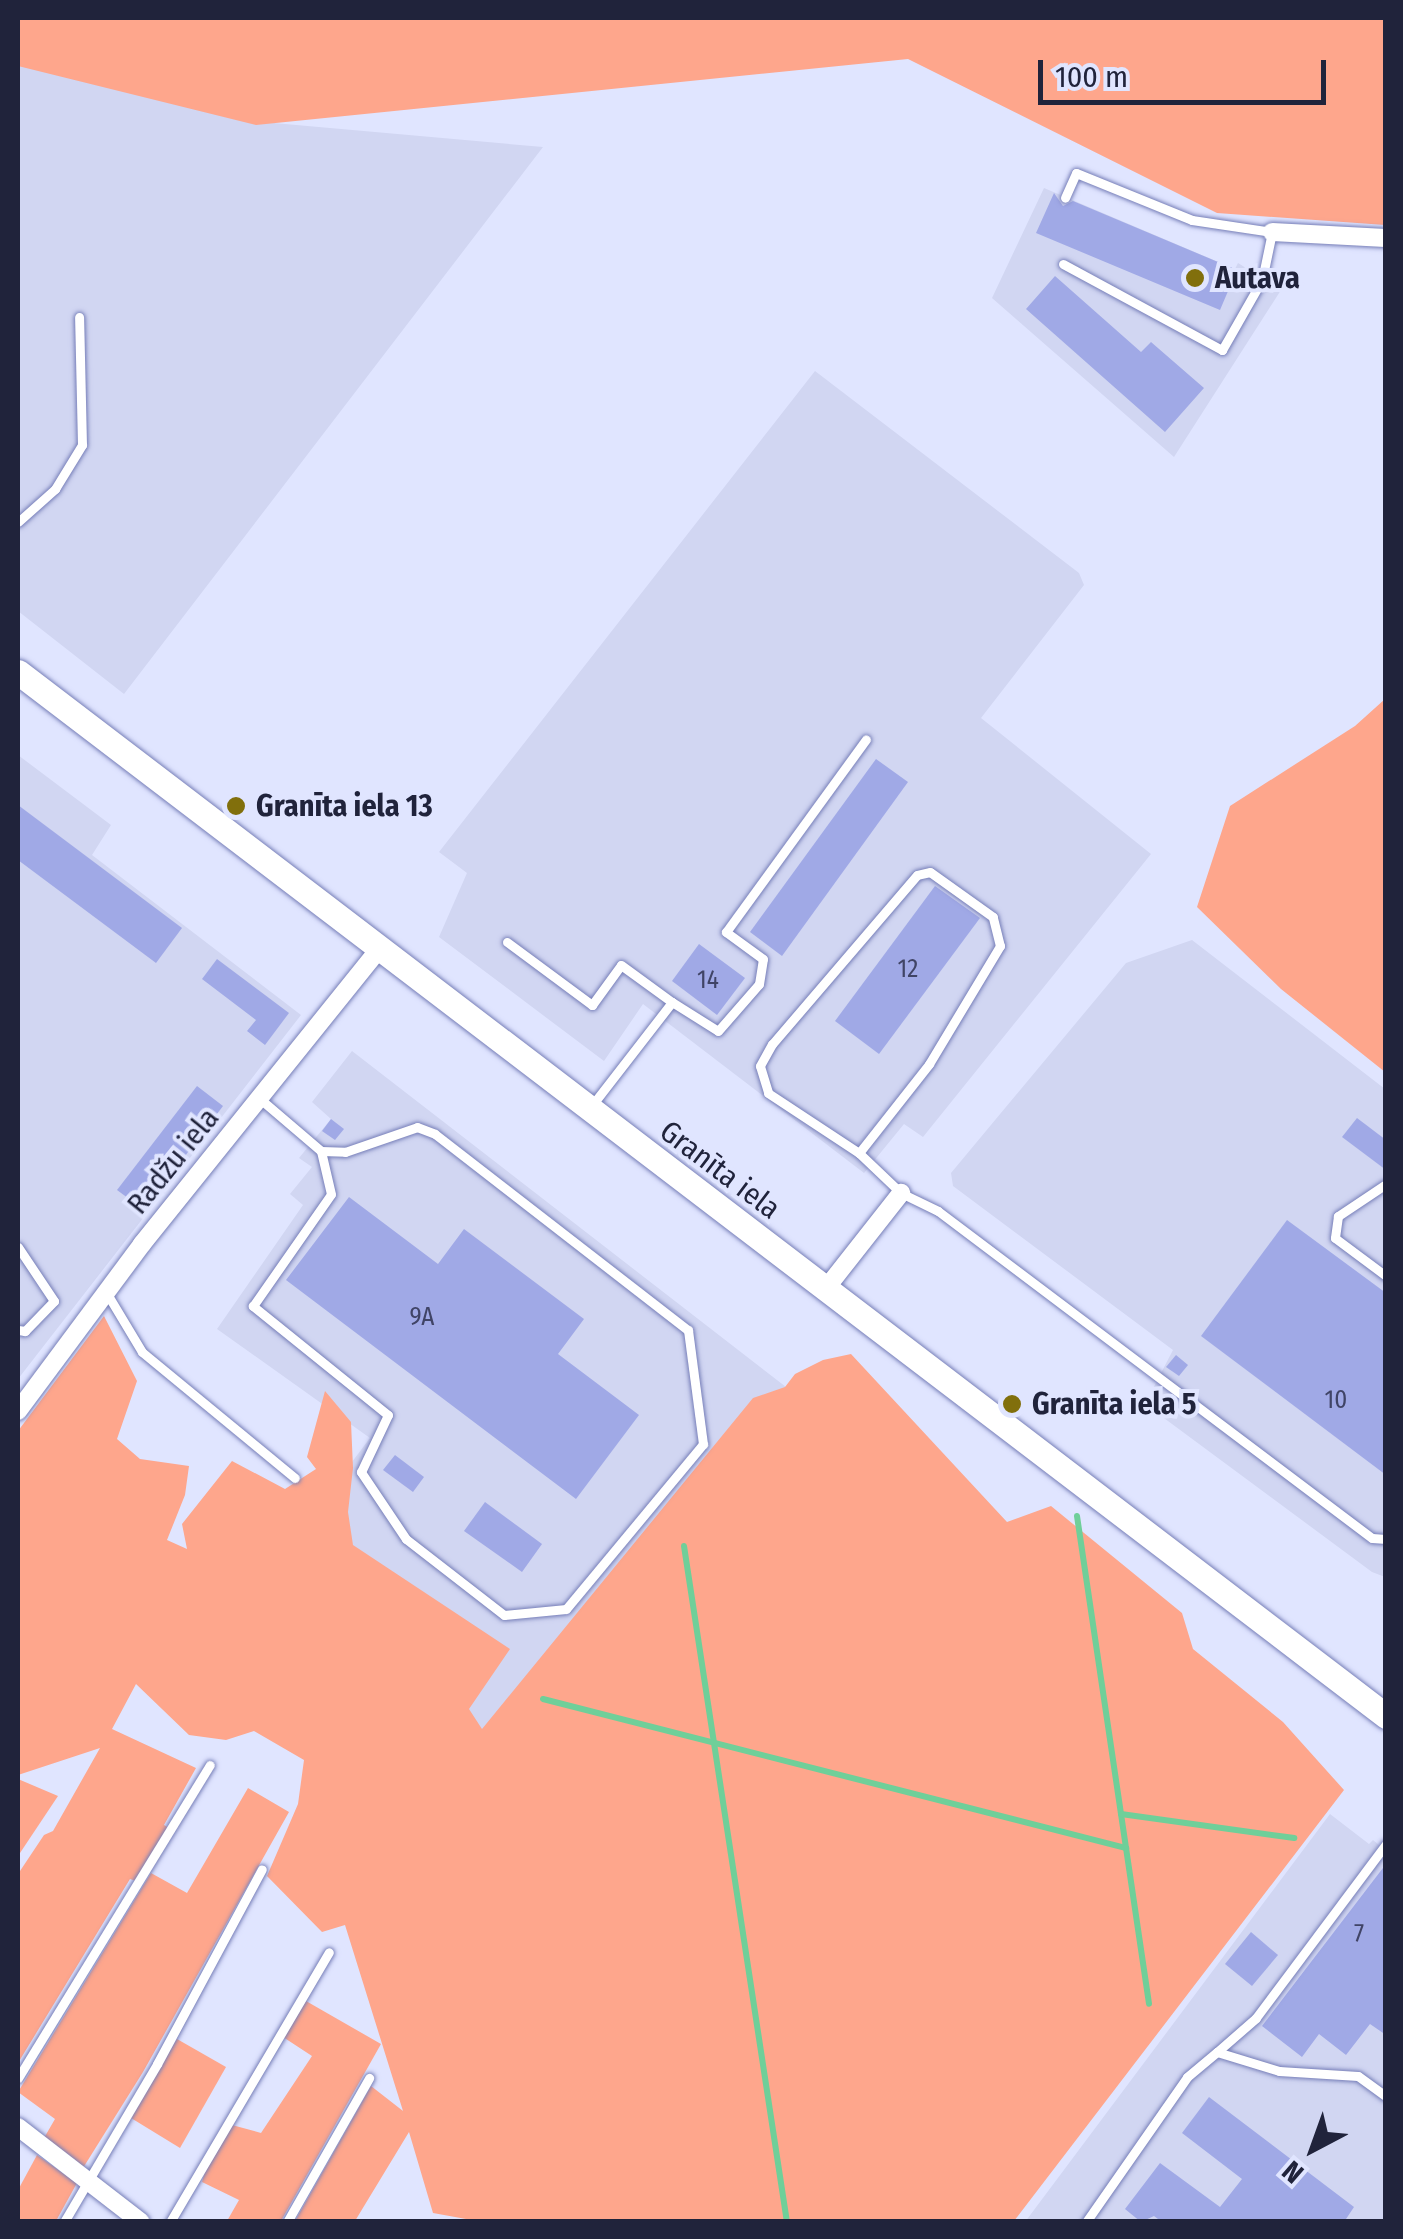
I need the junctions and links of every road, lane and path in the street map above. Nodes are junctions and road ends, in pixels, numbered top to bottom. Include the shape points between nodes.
1 (1065, 198) dead end
2 (1272, 232) junction
3 (1386, 238) edge
4 (1064, 264) dead end
5 (79, 317) dead end
6 (18, 522) edge
7 (18, 672) edge
8 (866, 739) dead end
9 (507, 942) dead end
10 (378, 950) junction
11 (672, 1002) junction
12 (259, 1098) junction
13 (588, 1110) junction
14 (321, 1151) junction
15 (859, 1153) junction
16 (1386, 1184) edge
17 (901, 1192) junction
18 (18, 1246) edge
19 (1386, 1276) edge
20 (824, 1291) junction
21 (106, 1292) junction
22 (18, 1330) edge
23 (18, 1411) edge
24 (295, 1478) dead end
25 (1386, 1538) edge
26 (1386, 1716) edge
27 (210, 1764) dead end
28 (1386, 1844) edge
29 (262, 1869) dead end
30 (329, 1952) dead end
31 (1216, 2052) junction
32 (18, 2078) edge
33 (369, 2078) dead end
34 (1386, 2096) edge
35 (18, 2128) edge
36 (86, 2180) junction
37 (64, 2222) edge
38 (140, 2222) edge
39 (170, 2222) edge
40 (287, 2222) edge
41 (1086, 2222) edge

1 - 2 lane via 1076,173 1192,220
2 - 3 street
2 - 4 lane via 1262,280 1222,350
5 - 6 lane via 82,444 55,489
7 - 10 main road, Granīta iela
8 - 11 lane via 726,932 763,959 760,984 718,1031
9 - 11 lane via 592,1004 620,965
10 - 12 street, Radžu iela
10 - 13 main road, Granīta iela
11 - 13 lane
12 - 14 lane
12 - 21 street, Radžu iela
13 - 20 main road, Granīta iela
14 - 14 lane via 344,1152 417,1128 435,1134 688,1330 704,1444 566,1609 504,1615 406,1539 361,1472 388,1414 253,1306 331,1194
15 - 15 lane via 768,1093 760,1066 917,875 930,872 993,917 1000,946 933,1058
15 - 17 lane
16 - 19 lane via 1338,1216 1336,1238
17 - 20 street
17 - 25 lane via 938,1211 1372,1538
18 - 22 lane via 54,1301
20 - 26 main road, Granīta iela
21 - 23 street, Radžu iela
21 - 24 lane via 142,1352
27 - 32 lane
28 - 31 lane via 1256,2018
29 - 36 lane
30 - 39 lane
31 - 34 lane via 1279,2071 1358,2076
31 - 41 lane via 1187,2077
33 - 40 lane
35 - 36 street
36 - 37 lane
36 - 38 street

